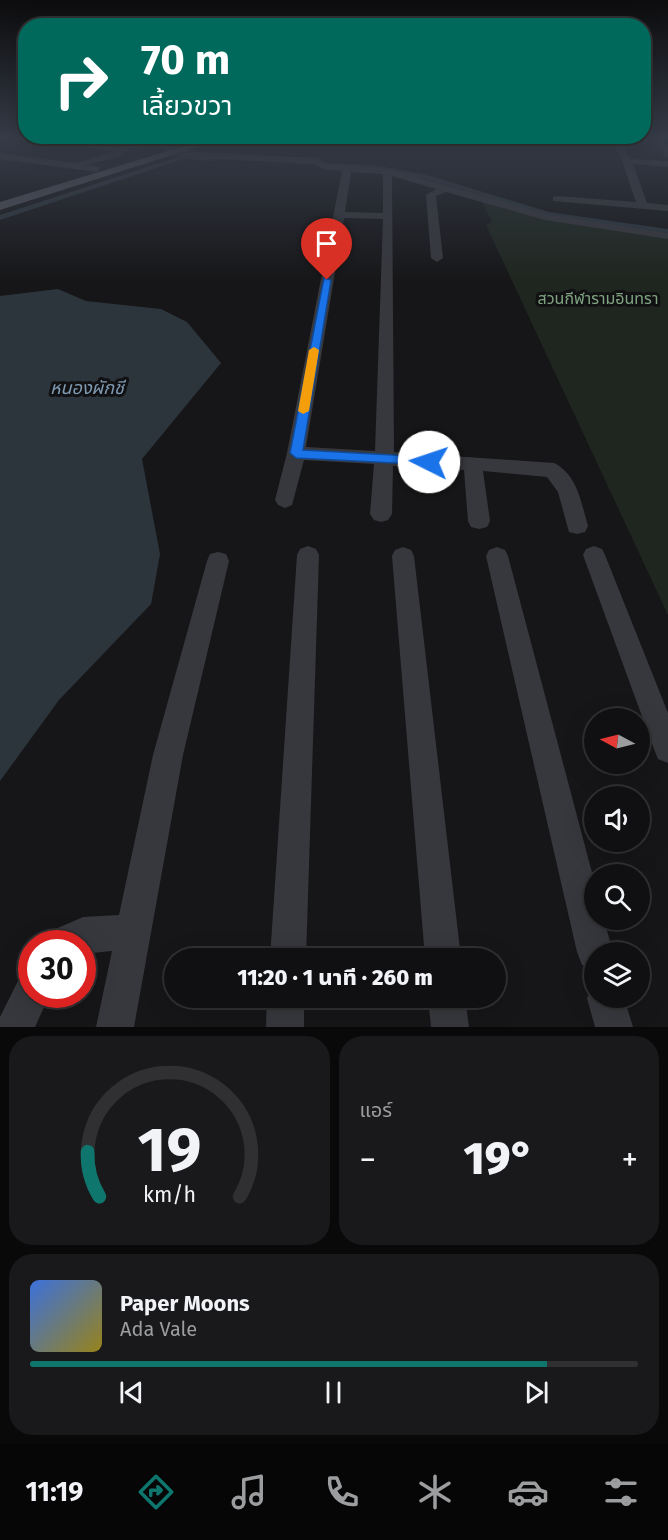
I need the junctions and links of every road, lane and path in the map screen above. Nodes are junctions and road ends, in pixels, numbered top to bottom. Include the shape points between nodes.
1 (35, 188) edge
2 (55, 188) edge
3 (343, 188) edge
4 (391, 188) edge
5 (445, 188) joint
6 (636, 188) edge
7 (0, 199) edge
8 (557, 199) dead end
9 (642, 205) junction
10 (0, 206) edge
11 (668, 208) edge
12 (338, 215) junction
13 (388, 216) junction
14 (668, 236) edge
15 (438, 258) dead end
16 (296, 453) junction
17 (384, 459) junction
18 (473, 465) junction
19 (285, 500) dead end
20 (381, 514) dead end
21 (479, 521) dead end
22 (578, 526) dead end
23 (308, 555) dead end
24 (403, 555) dead end
25 (594, 555) dead end
26 (497, 556) dead end
27 (218, 561) dead end
28 (668, 749) edge
29 (134, 932) junction
30 (96, 934) edge
31 (593, 942) edge
32 (288, 948) edge
33 (442, 948) edge
34 (24, 1008) edge
35 (286, 1008) edge
36 (448, 1008) edge
37 (609, 1008) edge
38 (15, 1027) edge
39 (116, 1027) edge
40 (285, 1027) edge
41 (450, 1027) edge
42 (614, 1027) edge

1 - 7 main road
2 - 10 main road
3 - 12 street
4 - 13 street
5 - 14 street via 545,217
5 - 15 street via 431,195
6 - 9 street
8 - 9 street
9 - 11 street
12 - 13 street
12 - 16 street
13 - 17 street
16 - 17 street
16 - 19 street
17 - 18 street
17 - 20 street
18 - 21 street
18 - 22 street via 556,471 563,477
23 - 32 street
24 - 33 street
25 - 28 street
26 - 31 street
27 - 29 street via 180,703
29 - 30 street
29 - 39 street
34 - 38 street
35 - 40 street
36 - 41 street
37 - 42 street

